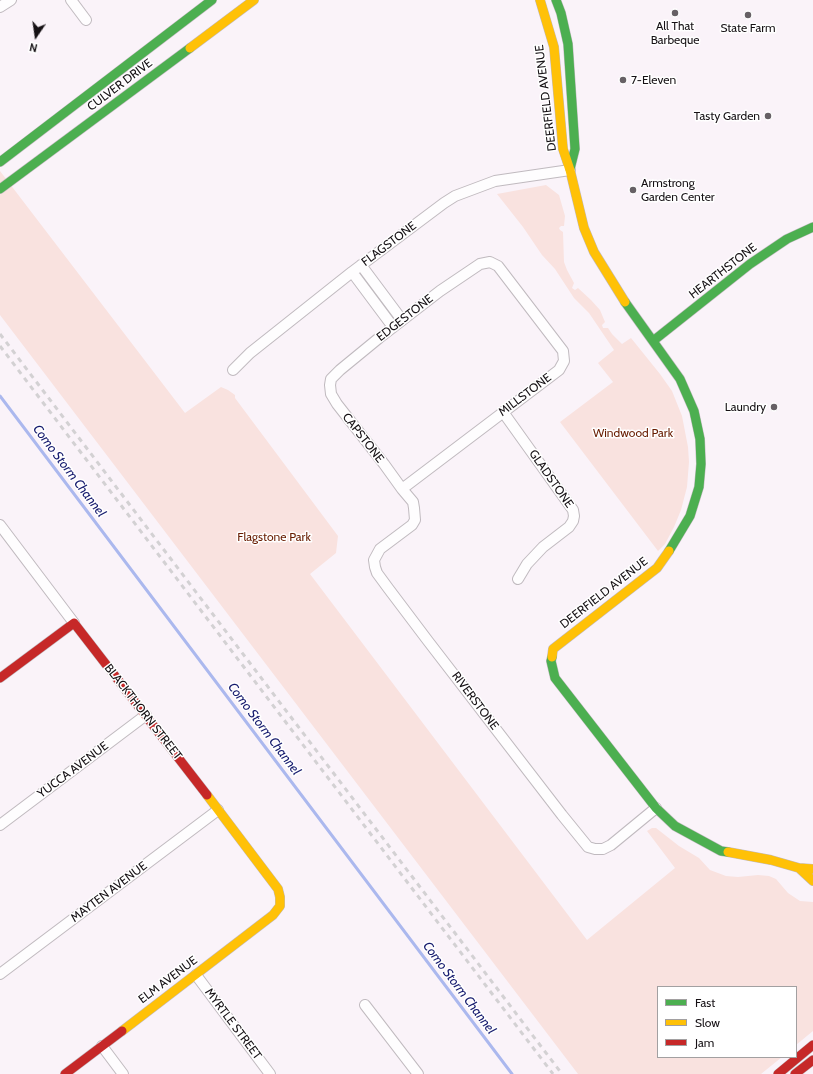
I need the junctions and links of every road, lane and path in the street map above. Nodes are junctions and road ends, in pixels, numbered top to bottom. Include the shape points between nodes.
1 (11, 0) edge
2 (71, 0) edge
3 (212, 0) edge
4 (254, 0) edge
5 (540, 0) edge
6 (556, 0) edge
7 (0, 7) edge
8 (86, 20) dead end
9 (0, 162) edge
10 (570, 170) junction
11 (0, 189) edge
12 (813, 227) edge
13 (490, 262) joint
14 (361, 265) junction
15 (352, 272) junction
16 (402, 320) junction
17 (393, 327) junction
18 (653, 340) junction
19 (233, 370) dead end
20 (330, 385) joint
21 (504, 412) junction
22 (402, 489) junction
23 (0, 525) edge
24 (518, 579) dead end
25 (74, 622) junction
26 (0, 678) edge
27 (146, 715) junction
28 (656, 808) junction
29 (218, 810) junction
30 (0, 825) edge
31 (799, 868) junction
32 (813, 870) edge
33 (813, 881) edge
34 (281, 901) joint
35 (0, 974) edge
36 (196, 975) junction
37 (365, 1005) dead end
38 (813, 1045) edge
39 (102, 1046) junction
40 (813, 1060) edge
41 (65, 1074) edge
42 (123, 1074) edge
43 (270, 1074) edge
44 (418, 1074) edge
45 (778, 1074) edge
46 (796, 1074) edge

1 - 7 street
2 - 8 street
3 - 9 street, CULVER DRIVE
4 - 11 street, CULVER DRIVE
5 - 10 street, DEERFIELD AVENUE via 554,47 563,149
6 - 10 street, DEERFIELD AVENUE via 568,44 575,149
10 - 14 street, FLAGSTONE via 495,181 455,196
10 - 18 street, DEERFIELD AVENUE via 584,228 594,252 620,295
12 - 18 street, HEARTHSTONE via 787,239 750,264
13 - 16 street, EDGESTONE via 480,264
13 - 21 street, MILLSTONE via 498,266 563,351 564,361 559,370
14 - 15 street, FLAGSTONE
14 - 16 street
15 - 17 street
15 - 19 street, FLAGSTONE via 250,353
16 - 17 street, EDGESTONE
17 - 20 street, EDGESTONE via 340,370 331,379
18 - 28 street, DEERFIELD AVENUE via 680,379 694,411 700,439 699,487 690,516 657,568 553,649 550,661 555,678
20 - 22 street, CAPSTONE via 331,394 337,404
21 - 22 street, MILLSTONE
21 - 24 street, GLADSTONE via 573,510 574,516 569,527 543,547
22 - 28 street, RIVERSTONE via 413,502 415,520 380,549 374,560 377,573 562,815 588,847 603,849
23 - 25 street, BLACKTHORN STREET
25 - 26 street
25 - 27 street, BLACKTHORN STREET
27 - 29 street, BLACKTHORN STREET
27 - 30 street, YUCCA AVENUE
28 - 31 street, DEERFIELD AVENUE via 676,826 721,851
29 - 34 street, BLACKTHORN STREET via 278,889
29 - 35 street, MAYTEN AVENUE
31 - 32 street, DEERFIELD AVENUE
31 - 33 street, DEERFIELD AVENUE
34 - 36 street, ELM AVENUE via 273,916
36 - 39 street, ELM AVENUE
36 - 43 street, MYRTLE STREET
37 - 44 street
38 - 45 street
39 - 41 street, ELM AVENUE
39 - 42 street
40 - 46 street

